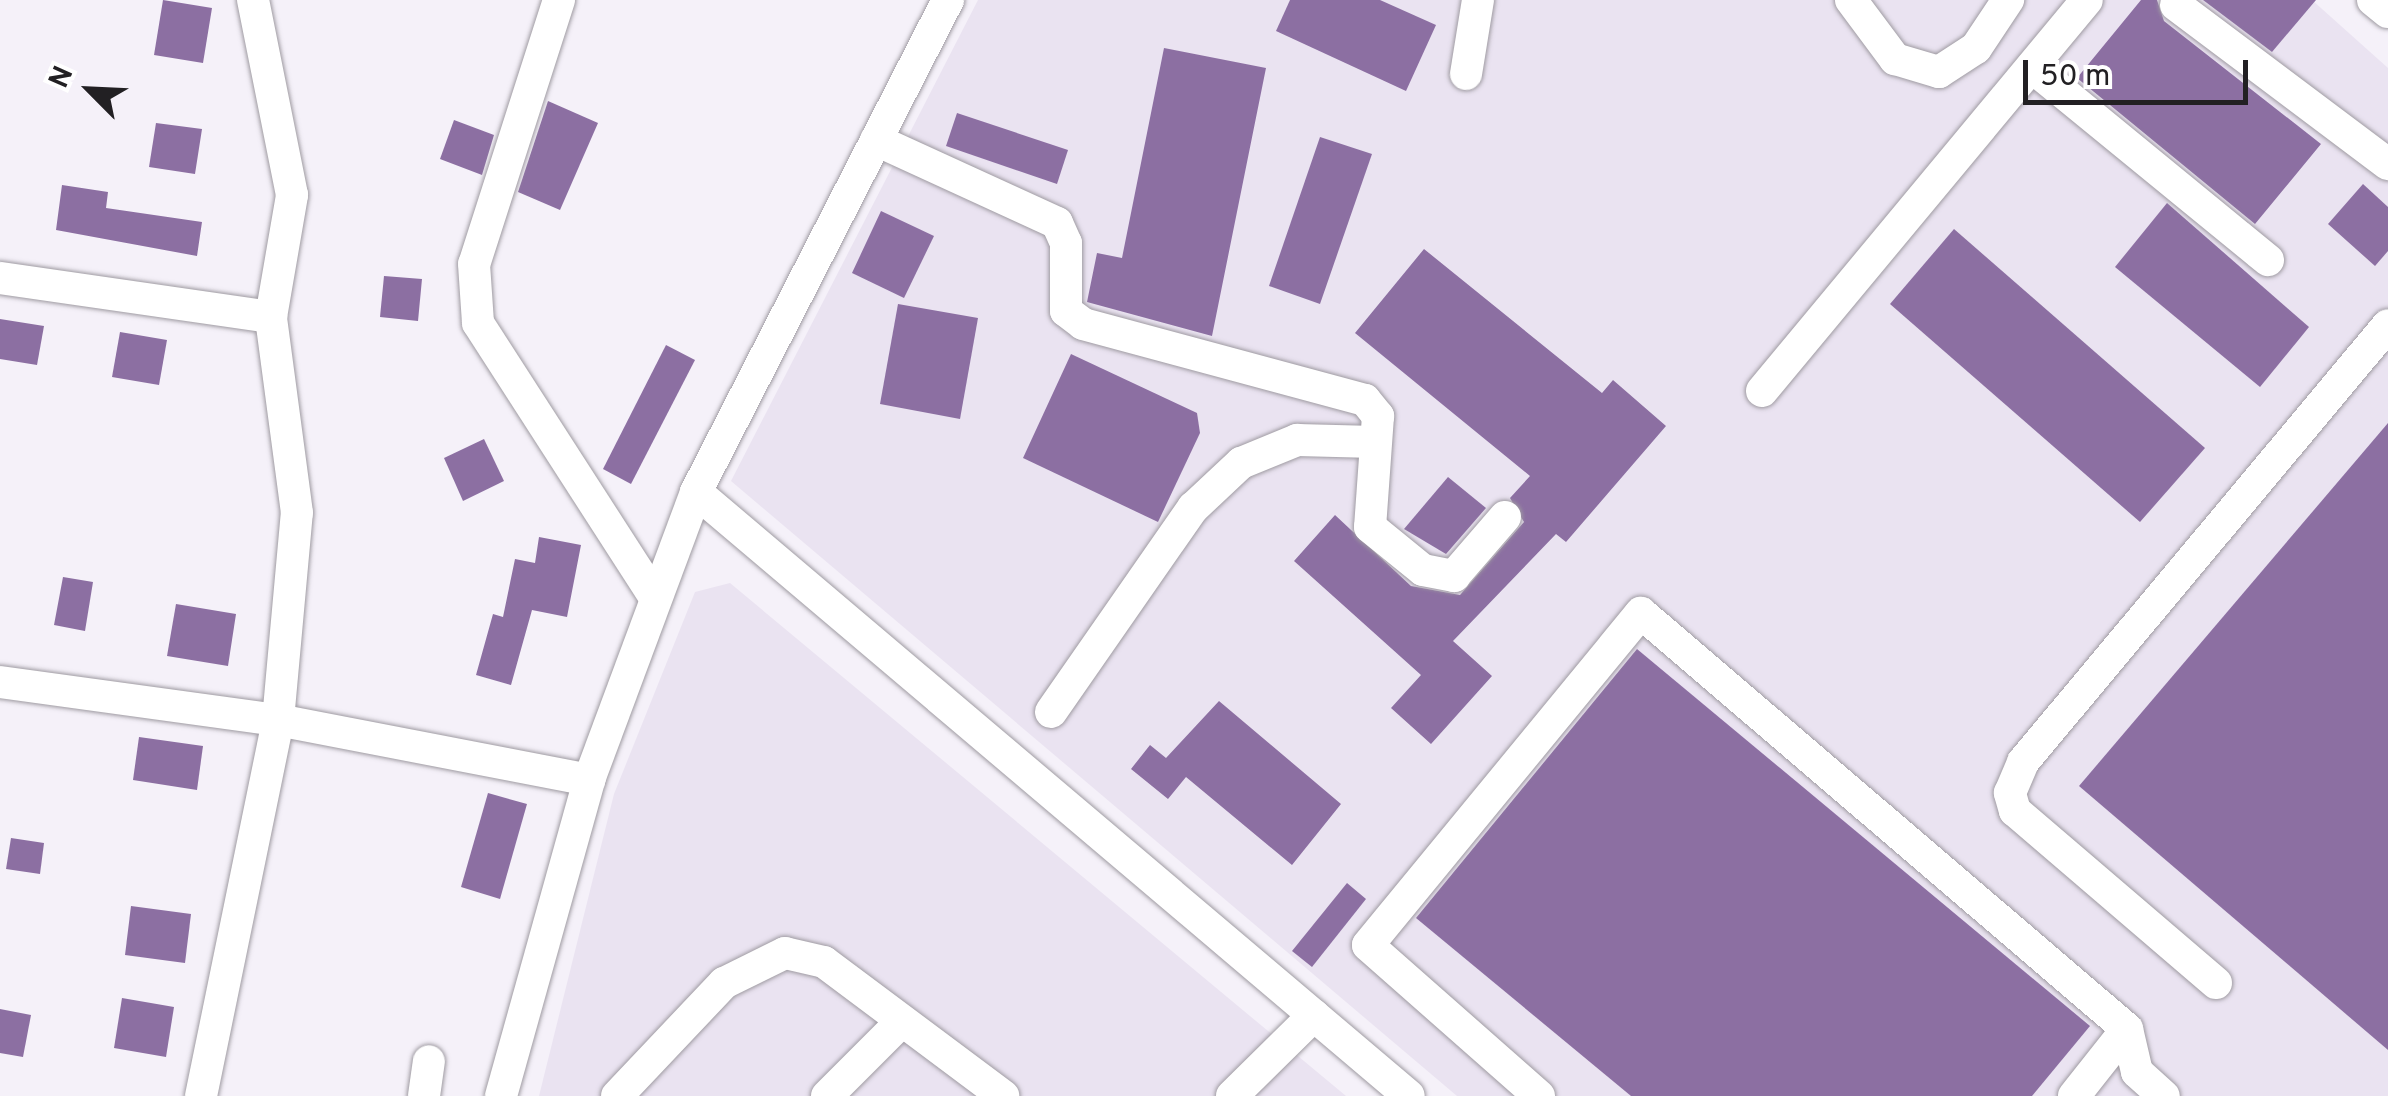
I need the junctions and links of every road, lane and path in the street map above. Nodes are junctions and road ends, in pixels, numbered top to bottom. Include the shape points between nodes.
1 (252, 0) edge
2 (559, 0) edge
3 (948, 0) edge
4 (1478, 0) edge
5 (1851, 0) edge
6 (2008, 0) edge
7 (2086, 0) edge
8 (2373, 0) edge
9 (2176, 5) dead end
10 (2388, 12) edge
11 (2032, 66) junction
12 (1466, 74) dead end
13 (876, 140) junction
14 (2388, 164) edge
15 (2268, 260) dead end
16 (0, 278) edge
17 (271, 317) junction
18 (2388, 325) edge
19 (1762, 391) dead end
20 (1374, 442) junction
21 (696, 492) junction
22 (1504, 517) dead end
23 (654, 596) junction
24 (0, 682) edge
25 (1051, 712) dead end
26 (278, 720) junction
27 (589, 780) junction
28 (2216, 983) dead end
29 (1314, 1016) junction
30 (902, 1021) junction
31 (2126, 1029) junction
32 (430, 1061) dead end
33 (202, 1096) edge
34 (424, 1096) edge
35 (501, 1096) edge
36 (617, 1096) edge
37 (827, 1096) edge
38 (1003, 1096) edge
39 (1232, 1096) edge
40 (1409, 1096) edge
41 (1539, 1096) edge
42 (2074, 1096) edge
43 (2164, 1096) edge

1 - 17 street via 292,195
2 - 23 street via 474,264 478,323
3 - 13 street
4 - 12 street
5 - 6 street via 1895,59 1939,72 1976,48
7 - 11 street
8 - 10 street
9 - 14 street
11 - 15 street
11 - 19 street
13 - 20 street via 1057,223 1066,242 1066,311 1083,324 1364,400 1378,416
13 - 21 street
16 - 17 street
17 - 26 street via 297,513
18 - 28 street via 2023,762 2010,793 2015,811
20 - 22 street via 1370,527 1423,570 1454,576
20 - 25 street via 1297,440 1241,463 1194,508
21 - 23 street
21 - 29 street
23 - 27 street
24 - 26 street
26 - 27 street
26 - 33 street
27 - 35 street
29 - 39 street
29 - 40 street
30 - 36 street via 824,962 785,954 724,982
30 - 37 street
30 - 38 street
31 - 41 street via 1641,613 1368,945
31 - 42 street
31 - 43 street via 2137,1072
32 - 34 street

